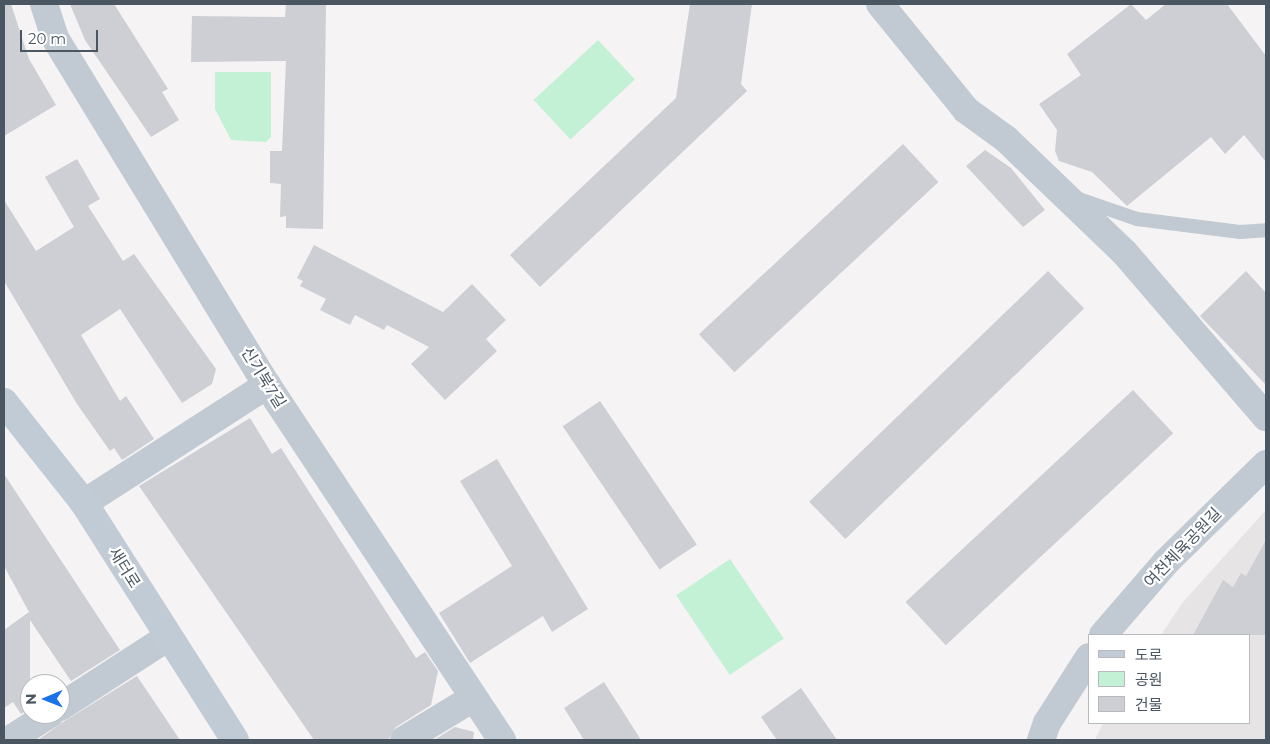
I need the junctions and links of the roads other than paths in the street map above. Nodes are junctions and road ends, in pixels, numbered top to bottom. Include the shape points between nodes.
1 (44, 4) edge
2 (880, 4) edge
3 (1063, 192) junction
4 (1266, 230) edge
5 (267, 385) junction
6 (8, 411) edge
7 (1266, 417) edge
8 (1266, 464) edge
9 (84, 503) junction
10 (1104, 634) edge
11 (168, 637) junction
12 (1088, 659) edge
13 (473, 698) junction
14 (70, 701) edge
15 (34, 724) edge
16 (9, 740) edge
17 (235, 740) edge
18 (404, 740) edge
19 (502, 740) edge
20 (1041, 740) edge

1 - 5 street, 신기북7길 via 55,38
2 - 3 street via 966,110
3 - 4 lane via 1131,217 1240,232
3 - 7 street via 1124,252
5 - 9 street
5 - 13 street, 신기북7길
6 - 9 street, 새터로
8 - 10 street, 여천체육공원길 via 1166,562
9 - 11 street, 새터로
11 - 14 street
11 - 17 street, 새터로
12 - 20 street
13 - 18 street
13 - 19 street, 신기북7길
15 - 16 street

